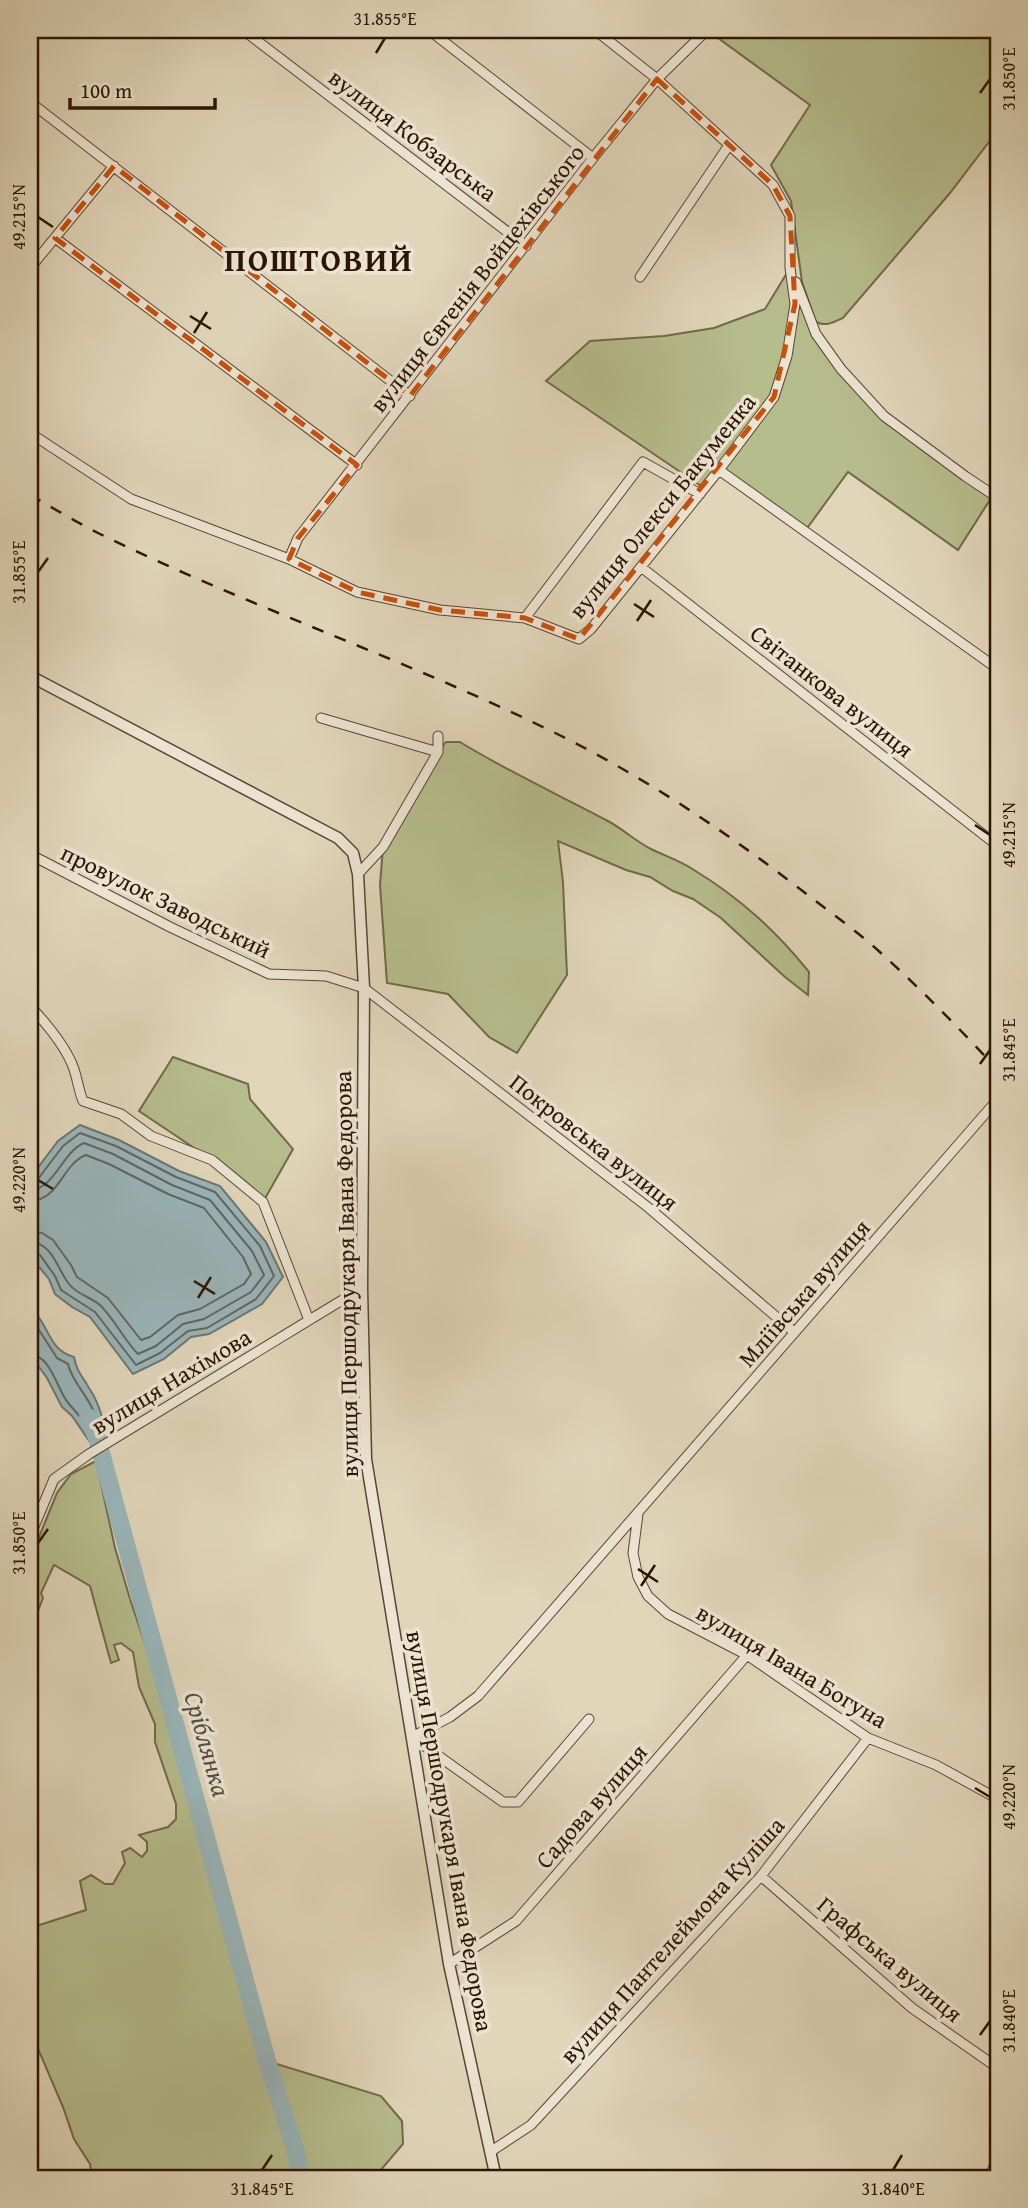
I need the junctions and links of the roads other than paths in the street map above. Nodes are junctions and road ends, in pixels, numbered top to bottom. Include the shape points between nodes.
1 (243, 30) edge
2 (429, 30) edge
3 (595, 30) edge
4 (707, 30) edge
5 (657, 79) junction
6 (30, 102) edge
7 (729, 145) junction
8 (593, 158) junction
9 (114, 166) junction
10 (55, 238) junction
11 (526, 246) junction
12 (32, 262) edge
13 (790, 268) junction
14 (640, 277) dead end
15 (410, 396) junction
16 (30, 433) edge
17 (357, 465) junction
18 (719, 470) junction
19 (700, 494) junction
20 (998, 498) edge
21 (289, 559) junction
22 (641, 567) junction
23 (524, 618) junction
24 (998, 669) edge
25 (30, 676) edge
26 (321, 718) dead end
27 (438, 736) dead end
28 (438, 752) junction
29 (998, 846) edge
30 (35, 857) dead end
31 (358, 874) junction
32 (364, 988) junction
33 (30, 1006) edge
34 (998, 1099) edge
35 (362, 1288) junction
36 (309, 1320) junction
37 (794, 1332) junction
38 (639, 1512) junction
39 (30, 1536) edge
40 (747, 1655) junction
41 (589, 1719) dead end
42 (412, 1737) junction
43 (868, 1738) junction
44 (998, 1800) edge
45 (761, 1876) junction
46 (449, 1964) junction
47 (998, 2068) edge
48 (490, 2152) junction
49 (998, 2158) edge
50 (496, 2178) edge
51 (989, 2178) edge

1 - 11 street, вулиця Кобзарська
2 - 8 street
3 - 5 street
4 - 5 street, вулиця Євгенія Войцехівського
5 - 7 street
5 - 8 street, вулиця Євгенія Войцехівського
6 - 9 street
7 - 13 street via 773,185 790,216
7 - 14 street
8 - 11 street, вулиця Євгенія Войцехівського
9 - 10 street
9 - 15 street
10 - 12 street
10 - 17 street
11 - 15 street, вулиця Євгенія Войцехівського
13 - 18 street, вулиця Олекси Бакуменка via 795,304 788,356 774,397
13 - 20 street via 816,334 841,369 884,416
15 - 17 street, вулиця Євгенія Войцехівського
16 - 21 street, вулиця Олекси Бакуменка via 131,499
17 - 21 street, вулиця Євгенія Войцехівського via 298,538
18 - 19 street, вулиця Олекси Бакуменка
18 - 24 street
19 - 22 street, вулиця Олекси Бакуменка
19 - 23 street via 643,462
21 - 23 street, вулиця Олекси Бакуменка via 357,592 440,610
22 - 23 street, вулиця Олекси Бакуменка via 579,639
22 - 29 street, Світанкова вулиця
25 - 31 street, вулиця Першодрукаря Івана Федорова via 338,838 353,853
26 - 28 street
27 - 28 street
28 - 31 street via 383,847
30 - 32 street, провулок Заводський via 269,974 326,976
31 - 32 street, вулиця Першодрукаря Івана Федорова
32 - 35 street, вулиця Першодрукаря Івана Федорова
32 - 37 street, Покровська вулиця via 649,1208
33 - 36 street via 73,1064 83,1101 121,1114 151,1136 212,1160 263,1202
34 - 37 street, Мліївська вулиця
35 - 36 street, вулиця Нахімова
35 - 42 street, вулиця Першодрукаря Івана Федорова via 366,1459
36 - 39 street, вулиця Нахімова via 54,1479
37 - 38 street, Мліївська вулиця
38 - 40 street, вулиця Івана Богуна via 633,1553 648,1596 668,1614
38 - 42 street via 478,1696
40 - 43 street, вулиця Івана Богуна
40 - 46 street, Садова вулиця via 516,1921
41 - 42 street via 518,1802 503,1802
42 - 46 street, вулиця Першодрукаря Івана Федорова
43 - 44 street, вулиця Івана Богуна via 936,1765
43 - 45 street, вулиця Пантелеймона Куліша
45 - 47 street, Графська вулиця via 912,2008
45 - 48 street, вулиця Пантелеймона Куліша via 531,2125
46 - 48 street, вулиця Першодрукаря Івана Федорова
48 - 50 street, вулиця Першодрукаря Івана Федорова
49 - 51 street

